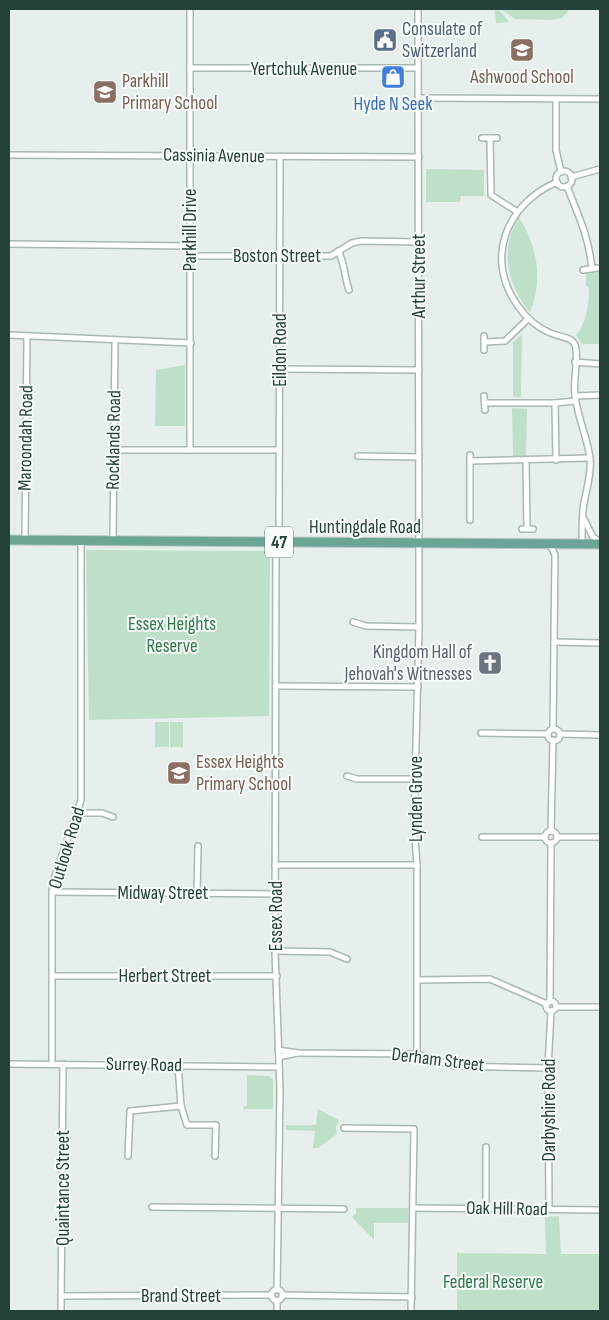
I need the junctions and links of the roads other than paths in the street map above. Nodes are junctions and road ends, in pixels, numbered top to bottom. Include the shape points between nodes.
1 (190, 9) edge
2 (418, 9) edge
3 (190, 68) junction
4 (418, 68) junction
5 (419, 98) junction
6 (556, 98) junction
7 (600, 99) edge
8 (482, 138) dead end
9 (490, 138) junction
10 (497, 138) dead end
11 (9, 154) edge
12 (190, 156) junction
13 (280, 157) junction
14 (419, 157) junction
15 (600, 169) edge
16 (561, 172) junction
17 (571, 177) junction
18 (556, 182) junction
19 (567, 186) junction
20 (516, 210) junction
21 (420, 242) junction
22 (9, 244) edge
23 (191, 246) junction
24 (338, 251) junction
25 (191, 256) junction
26 (280, 256) junction
27 (583, 270) dead end
28 (349, 290) dead end
29 (528, 319) junction
30 (9, 335) edge
31 (27, 336) junction
32 (115, 340) junction
33 (191, 343) junction
34 (484, 350) dead end
35 (575, 362) junction
36 (600, 364) edge
37 (280, 369) junction
38 (419, 370) junction
39 (600, 395) edge
40 (484, 396) dead end
41 (575, 398) junction
42 (485, 403) junction
43 (554, 403) junction
44 (485, 410) dead end
45 (114, 450) junction
46 (190, 450) junction
47 (279, 450) junction
48 (358, 456) dead end
49 (418, 456) junction
50 (590, 458) junction
51 (556, 460) junction
52 (526, 461) junction
53 (582, 516) junction
54 (470, 520) dead end
55 (533, 529) dead end
56 (9, 540) edge
57 (25, 540) junction
58 (81, 541) junction
59 (113, 541) junction
60 (278, 542) junction
61 (600, 543) edge
62 (418, 544) junction
63 (550, 544) junction
64 (582, 544) junction
65 (353, 622) dead end
66 (419, 627) junction
67 (554, 642) junction
68 (600, 643) edge
69 (277, 686) junction
70 (418, 687) junction
71 (553, 729) junction
72 (481, 733) dead end
73 (548, 734) junction
74 (560, 734) junction
75 (600, 735) edge
76 (553, 740) junction
77 (347, 776) dead end
78 (415, 778) junction
79 (78, 813) junction
80 (113, 816) dead end
81 (551, 831) junction
82 (482, 837) dead end
83 (545, 837) junction
84 (557, 837) junction
85 (600, 837) edge
86 (551, 844) junction
87 (198, 846) dead end
88 (275, 865) junction
89 (417, 865) junction
90 (52, 892) junction
91 (197, 893) junction
92 (275, 894) junction
93 (275, 951) junction
94 (346, 959) dead end
95 (52, 976) junction
96 (277, 976) junction
97 (418, 980) junction
98 (548, 1003) junction
99 (556, 1006) junction
100 (600, 1007) edge
101 (551, 1011) junction
102 (278, 1050) junction
103 (298, 1053) junction
104 (417, 1054) junction
105 (278, 1057) junction
106 (9, 1064) edge
107 (52, 1064) junction
108 (63, 1064) junction
109 (178, 1066) junction
110 (279, 1067) junction
111 (548, 1068) junction
112 (181, 1106) junction
113 (344, 1128) dead end
114 (486, 1148) dead end
115 (128, 1156) dead end
116 (215, 1156) dead end
117 (152, 1207) dead end
118 (277, 1208) junction
119 (413, 1208) junction
120 (486, 1208) junction
121 (344, 1209) dead end
122 (550, 1209) junction
123 (600, 1210) edge
124 (277, 1290) junction
125 (271, 1295) junction
126 (282, 1295) junction
127 (61, 1296) junction
128 (412, 1298) junction
129 (277, 1301) junction
130 (61, 1311) edge
131 (277, 1311) edge
132 (412, 1311) edge

1 - 3 street, Parkhill Drive
2 - 4 street, Arthur Street
3 - 4 street, Yertchuk Avenue
3 - 12 street, Parkhill Drive
4 - 5 street, Arthur Street
5 - 6 street
5 - 14 street, Arthur Street
6 - 7 street
6 - 16 street via 556,150
8 - 9 street
9 - 10 street
9 - 20 street via 491,194
11 - 12 street, Cassinia Avenue
12 - 13 street, Cassinia Avenue
12 - 23 street, Parkhill Drive
13 - 14 street, Cassinia Avenue
13 - 26 street, Eildon Road
14 - 21 street, Arthur Street
15 - 17 street
16 - 17 street via 567,172
16 - 18 street via 556,176
17 - 19 street
18 - 19 street
18 - 20 street via 532,195
19 - 27 street via 584,229 594,268
20 - 29 street via 506,232 502,263 510,295
21 - 24 street, Boston Street via 362,241
21 - 38 street, Arthur Street
22 - 23 street
23 - 25 street, Parkhill Drive
24 - 26 street, Boston Street via 330,256
24 - 28 street via 344,260
25 - 26 street, Boston Street
25 - 33 street, Parkhill Drive
26 - 37 street, Eildon Road
29 - 34 street via 505,341 484,339
29 - 35 street via 550,333 571,340 576,348
30 - 31 street
31 - 32 street
31 - 57 street, Maroondah Road
32 - 33 street
32 - 45 street, Rocklands Road
33 - 46 street, Parkhill Drive
35 - 36 street
35 - 41 street
37 - 38 street
37 - 47 street, Eildon Road
38 - 49 street, Arthur Street
39 - 41 street
40 - 42 street
41 - 43 street
41 - 50 street
42 - 43 street
42 - 44 street
43 - 51 street
45 - 46 street
45 - 59 street, Rocklands Road
46 - 47 street
47 - 60 street, Eildon Road
48 - 49 street
49 - 62 street, Arthur Street
50 - 51 street
50 - 53 street via 590,483
51 - 52 street
52 - 54 street via 470,458
52 - 55 street via 524,529
53 - 61 street via 590,534
53 - 64 street
56 - 57 main road, Huntingdale Road / 47
57 - 58 main road, Huntingdale Road / 47
58 - 59 main road, Huntingdale Road / 47
58 - 79 street, Outlook Road via 81,800
59 - 60 main road, Huntingdale Road / 47
60 - 62 main road, Huntingdale Road / 47
60 - 69 street, Essex Road
61 - 64 main road, Huntingdale Road / 47
62 - 63 main road, Huntingdale Road / 47
62 - 66 street, Lynden Grove
63 - 64 main road, Huntingdale Road / 47
63 - 67 street via 555,555
65 - 66 street via 366,626
66 - 70 street, Lynden Grove
67 - 68 street
67 - 71 street
69 - 70 street
69 - 88 street, Essex Road
70 - 78 street, Lynden Grove
71 - 73 street
71 - 74 street
72 - 73 street
73 - 76 street
74 - 75 street
74 - 76 street
76 - 81 street
77 - 78 street via 357,779
78 - 89 street, Lynden Grove
79 - 80 street
79 - 90 street, Outlook Road
81 - 83 street
81 - 84 street
82 - 83 street
83 - 86 street
84 - 85 street
84 - 86 street
86 - 98 street
87 - 91 street
88 - 89 street
88 - 92 street, Essex Road
89 - 97 street, Lynden Grove
90 - 91 street, Midway Street
90 - 95 street, Outlook Road
91 - 92 street, Midway Street
92 - 93 street, Essex Road
93 - 94 street via 330,952
93 - 96 street, Essex Road
95 - 96 street, Herbert Street
95 - 107 street, Outlook Road
96 - 102 street, Essex Road
97 - 98 street via 490,979
97 - 104 street, Lynden Grove
98 - 99 street via 554,1002
98 - 101 street via 547,1010
99 - 100 street
99 - 101 street
101 - 111 street, Darbyshire Road
102 - 103 street, Derham Street
102 - 105 street, Essex Road
103 - 104 street, Derham Street
103 - 105 street, Derham Street
104 - 111 street, Derham Street via 454,1066
105 - 110 street, Essex Road
106 - 107 street, Surrey Road
107 - 108 street, Surrey Road
108 - 109 street, Surrey Road
108 - 127 street, Quaintance Street
109 - 110 street, Surrey Road
109 - 112 street
110 - 118 street, Essex Road
111 - 122 street, Darbyshire Road
112 - 115 street via 130,1110
112 - 116 street via 187,1125 216,1125
113 - 119 street via 414,1129
114 - 120 street
117 - 118 street
118 - 121 street
118 - 124 street, Essex Road
119 - 120 street, Oak Hill Road
119 - 128 street
120 - 122 street, Oak Hill Road
122 - 123 street, Oak Hill Road
124 - 125 street
124 - 126 street
125 - 127 street, Brand Street
125 - 129 street
126 - 128 street
126 - 129 street
127 - 130 street, Quaintance Street
128 - 132 street
129 - 131 street

